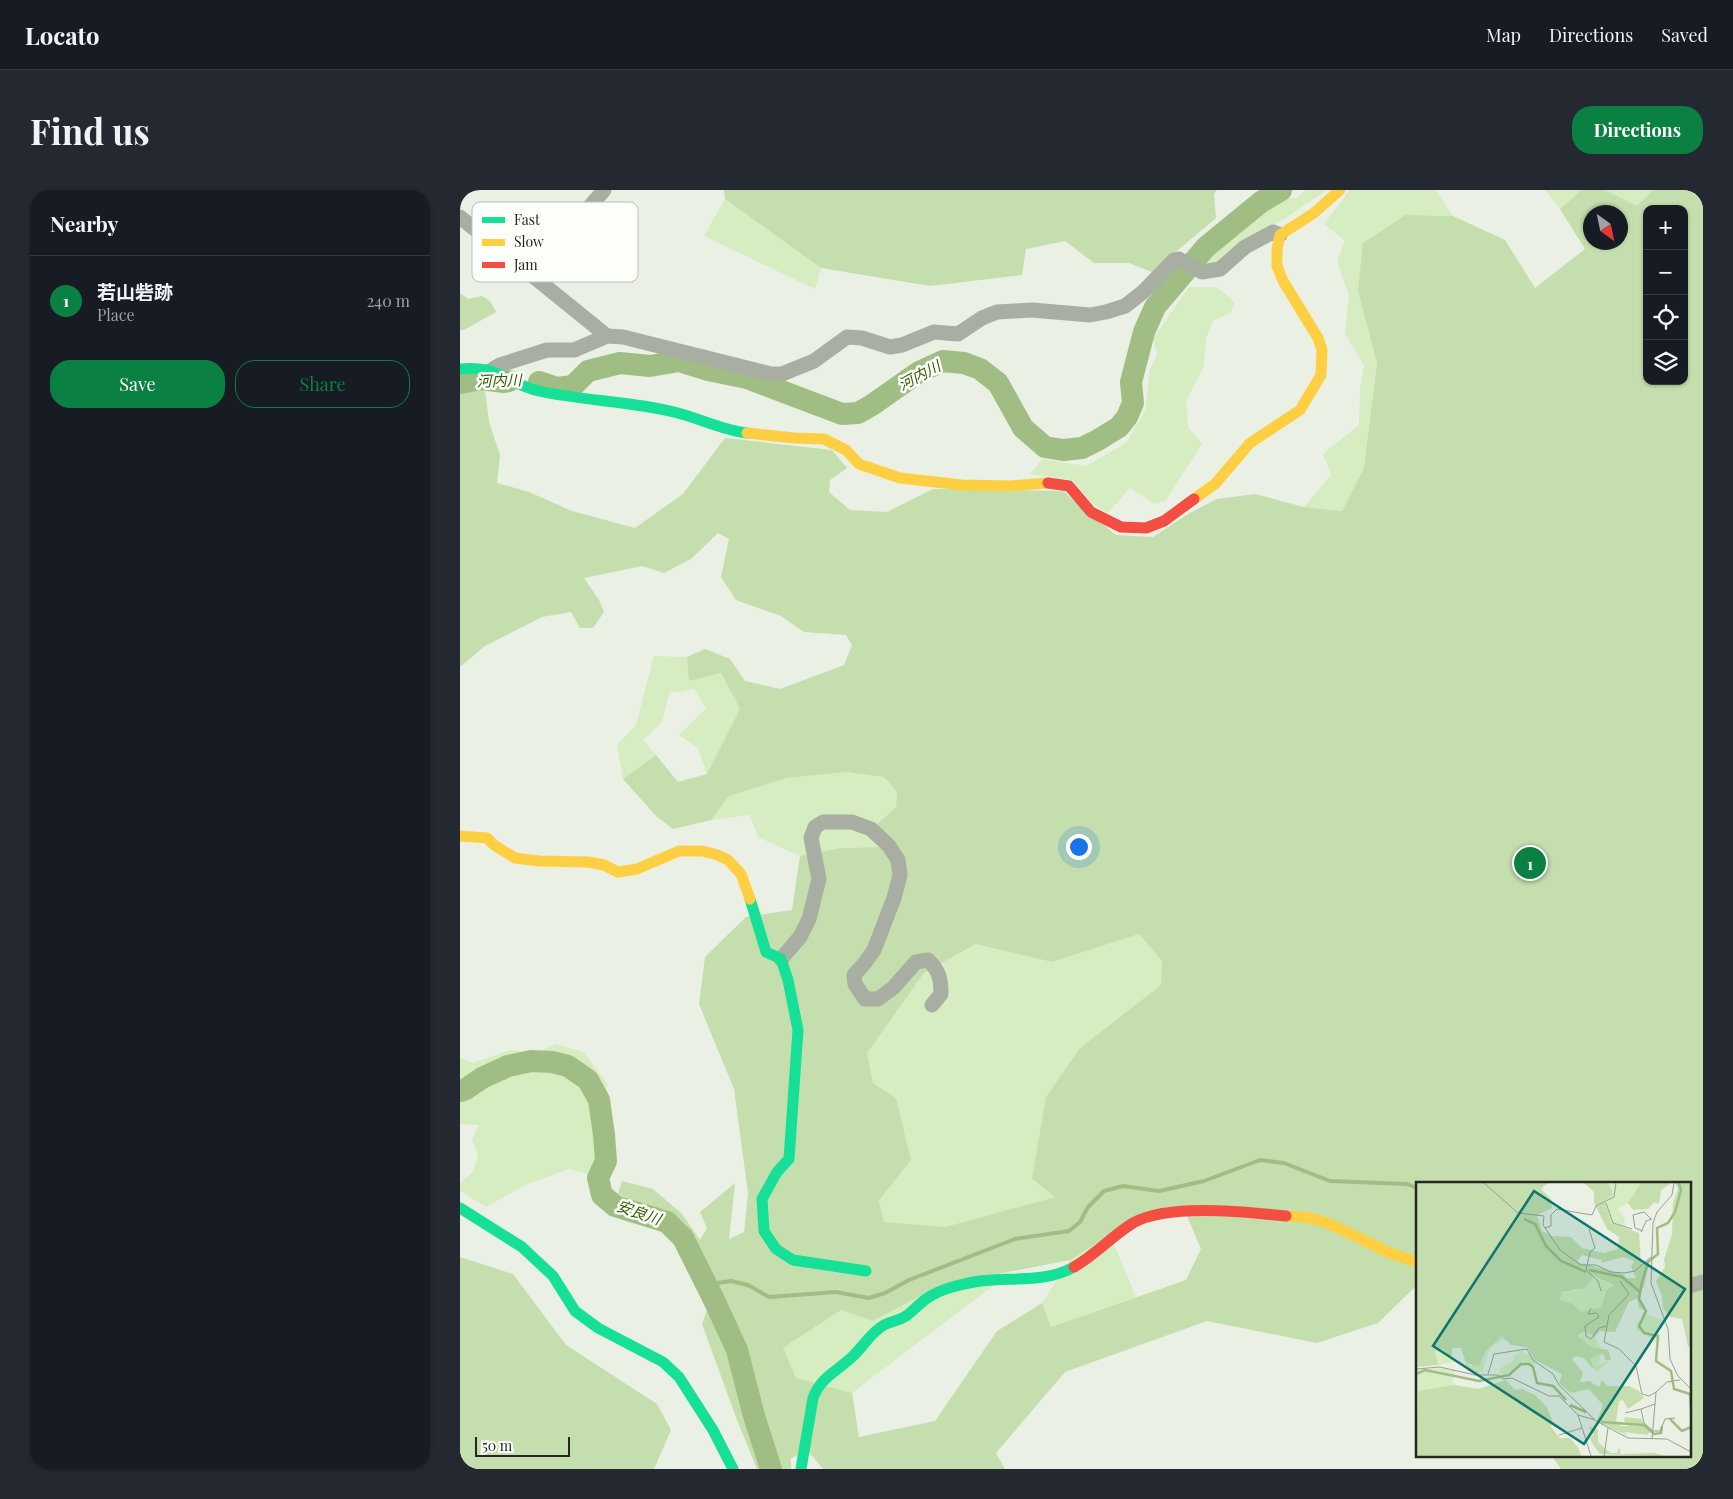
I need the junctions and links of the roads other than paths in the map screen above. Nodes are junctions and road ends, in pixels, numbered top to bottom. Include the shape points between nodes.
1 (604, 190) edge
2 (1340, 190) edge
3 (594, 202) edge
4 (460, 217) edge
5 (472, 227) edge
6 (1280, 235) junction
7 (540, 282) edge
8 (606, 336) junction
9 (460, 369) edge
10 (495, 373) junction
11 (460, 836) edge
12 (781, 959) junction
13 (932, 1006) dead end
14 (460, 1208) edge
15 (1416, 1262) edge
16 (866, 1271) dead end
17 (1703, 1282) edge
18 (1690, 1286) edge
19 (733, 1469) edge
20 (801, 1469) edge

1 - 3 street
2 - 6 street via 1314,213
4 - 5 street
6 - 8 street via 1273,232 1245,247 1220,269 1202,272 1179,259 1174,260 1143,292 1125,306 1112,310 1090,315 1032,310 997,312 958,334 934,332 890,347 847,337 814,361 782,374 623,337
6 - 10 street via 1277,266 1318,338 1322,350 1321,375 1300,410 1250,443 1215,484 1164,521 1146,528 1121,527 1092,512 1069,486 1047,483 962,485 900,478 859,464 846,450 824,439 734,431 675,412 538,391
7 - 8 street
8 - 10 street via 574,350 547,350 500,364
9 - 10 street via 475,368
11 - 12 street via 487,838 515,858 588,862 618,872 637,869 679,852 702,851 718,855 728,860 741,874 766,952
12 - 13 street via 800,937 809,919 819,879 811,838 816,827 823,822 852,822 870,829 889,846 898,860 900,875 874,950 854,974 855,984 865,999 878,999 893,988 916,962 928,960 937,968 941,984 941,994
12 - 16 street via 798,1030 789,1159 777,1172 762,1199 764,1231 776,1248 793,1260
14 - 19 street via 522,1247 553,1276 575,1312 598,1328 663,1362 679,1376
15 - 20 street via 1311,1218 1210,1211 1153,1216 1134,1223 1065,1272 1018,1280 981,1281 949,1288 927,1298 905,1317 884,1325 817,1388
17 - 18 street

